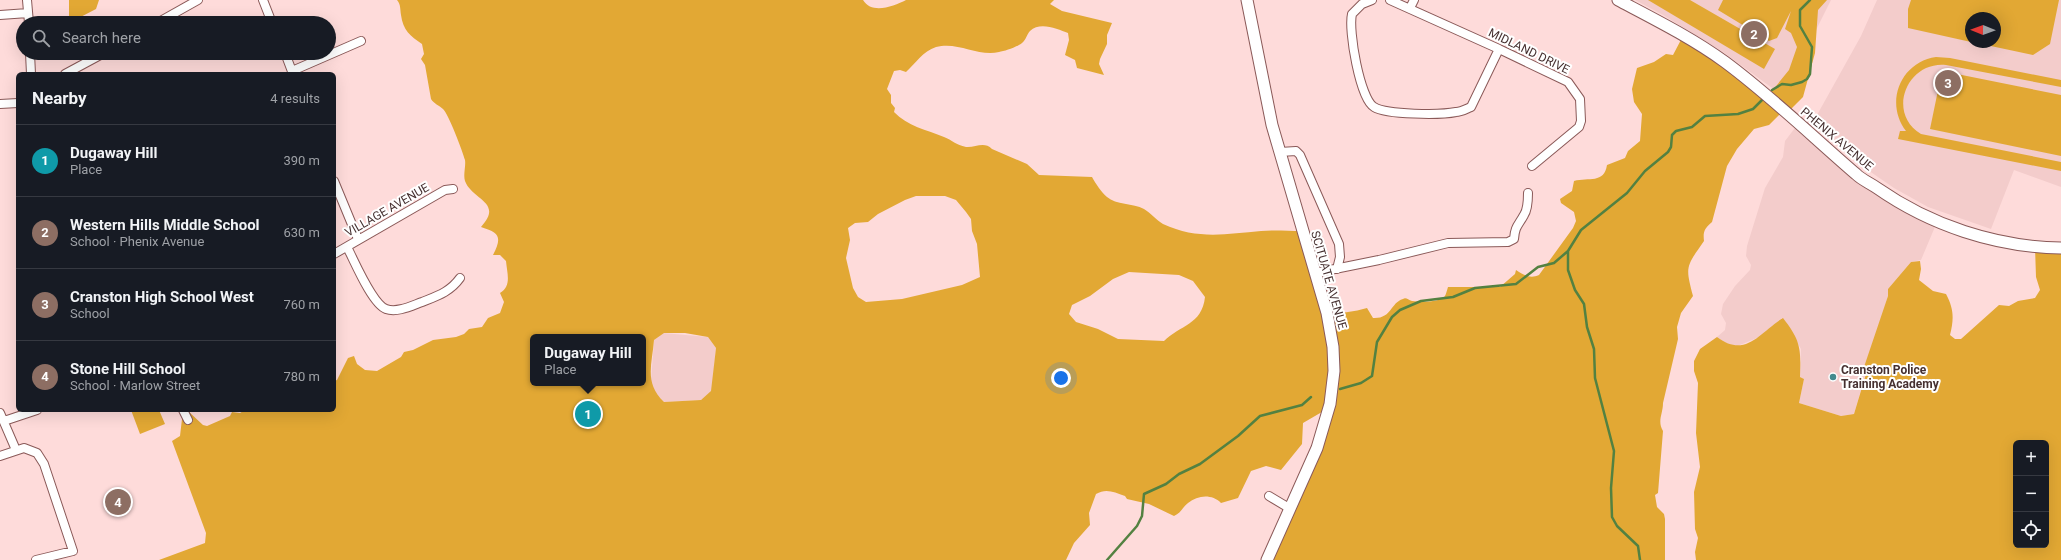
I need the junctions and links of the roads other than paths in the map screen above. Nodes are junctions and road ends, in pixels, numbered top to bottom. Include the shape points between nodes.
1 (27, 0) edge
2 (198, 0) edge
3 (263, 0) edge
4 (1247, 0) edge
5 (1372, 0) edge
6 (1390, 0) edge
7 (1414, 0) edge
8 (1618, 0) edge
9 (1410, 8) junction
10 (28, 13) joint
11 (0, 15) edge
12 (169, 16) edge
13 (269, 16) edge
14 (361, 41) dead end
15 (1499, 49) junction
16 (336, 52) edge
17 (30, 60) edge
18 (91, 60) edge
19 (288, 60) edge
20 (319, 60) edge
21 (31, 72) edge
22 (69, 72) edge
23 (293, 72) edge
24 (16, 103) edge
25 (0, 104) edge
26 (1280, 152) junction
27 (1532, 166) dead end
28 (336, 186) edge
29 (453, 189) dead end
30 (1528, 193) dead end
31 (358, 239) junction
32 (347, 247) junction
33 (2061, 248) edge
34 (336, 253) edge
35 (1337, 269) junction
36 (1315, 273) junction
37 (460, 278) dead end
38 (31, 412) edge
39 (183, 412) edge
40 (0, 413) edge
41 (188, 420) dead end
42 (4, 421) junction
43 (16, 450) junction
44 (0, 456) edge
45 (1269, 496) dead end
46 (1289, 508) junction
47 (36, 560) edge
48 (1267, 560) edge

1 - 10 street
2 - 12 street
3 - 13 street
4 - 26 main road, SCITUATE AVENUE via 1261,76
5 - 15 street via 1362,4 1352,14 1351,31 1363,89 1369,102 1379,110 1393,113 1457,112 1471,107
6 - 9 street, MIDLAND DRIVE
7 - 9 street
8 - 33 main road, PHENIX AVENUE via 1726,63 1857,175 1906,207 1963,231 1993,240 2035,247
9 - 15 street, MIDLAND DRIVE
10 - 11 street
14 - 16 street
15 - 27 street, MIDLAND DRIVE via 1568,82 1580,99 1579,127
17 - 21 street
18 - 22 street
19 - 23 street
20 - 23 street
24 - 25 street
26 - 35 street via 1296,151 1300,155 1339,244 1340,257
26 - 36 main road, SCITUATE AVENUE
28 - 31 street
29 - 31 street, VILLAGE AVENUE via 445,190
30 - 35 street via 1525,215 1515,227 1514,239 1508,242 1448,243
31 - 32 street, VILLAGE AVENUE
32 - 34 street, VILLAGE AVENUE
32 - 37 street via 378,304 385,309 403,309 444,294
35 - 36 street
36 - 46 main road, SCITUATE AVENUE via 1331,335 1334,383 1317,448
38 - 42 street
39 - 41 street
40 - 42 street
42 - 43 street
43 - 44 street
43 - 47 street via 28,448 40,456 74,551
45 - 46 street
46 - 48 main road, SCITUATE AVENUE

